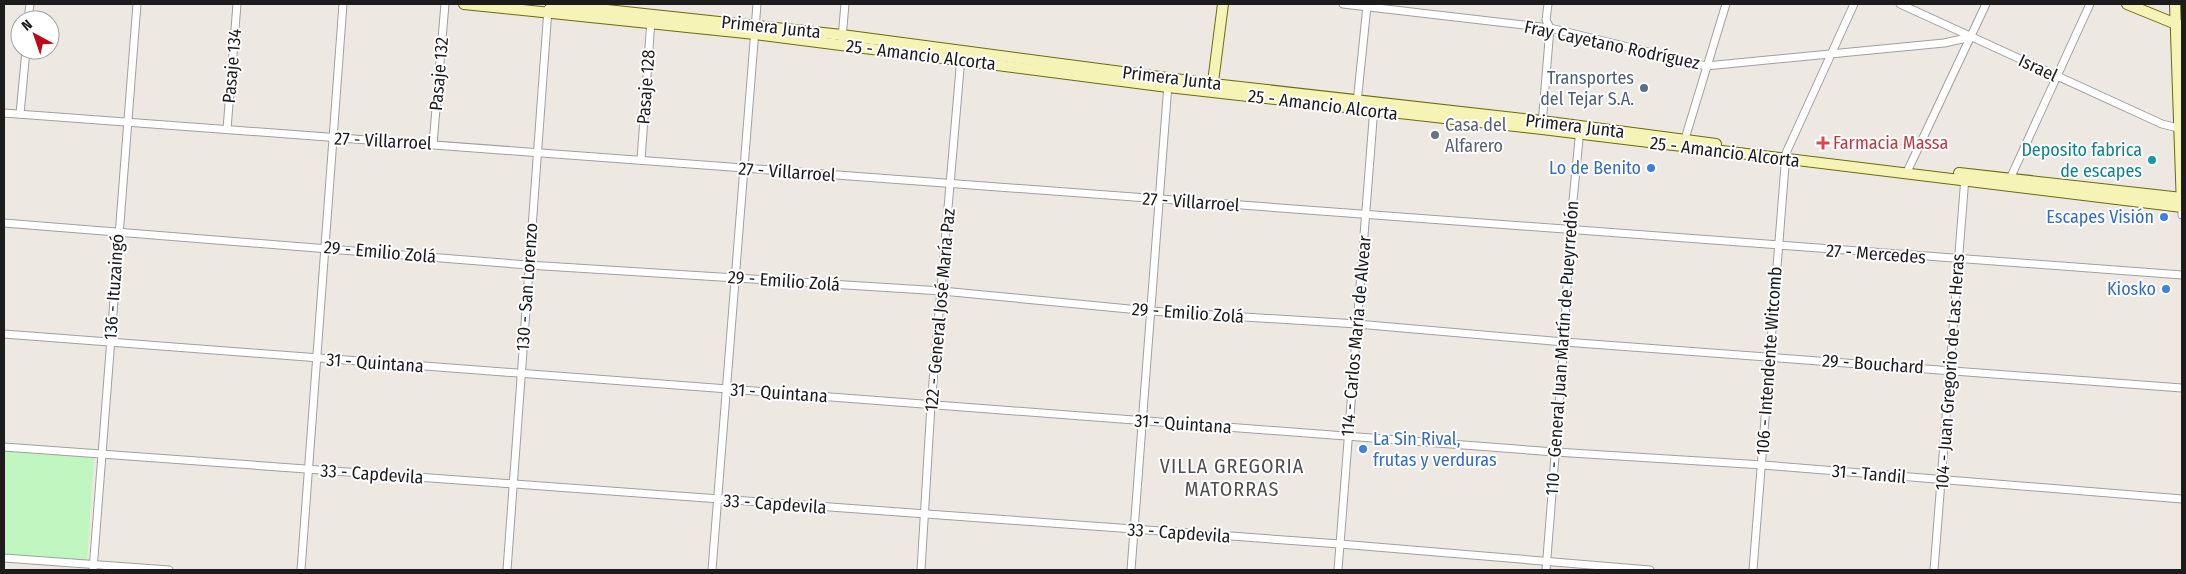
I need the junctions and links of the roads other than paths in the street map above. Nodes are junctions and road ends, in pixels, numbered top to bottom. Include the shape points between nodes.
1 (137, 4) edge
2 (237, 4) edge
3 (343, 4) edge
4 (445, 4) edge
5 (464, 4) edge
6 (757, 4) edge
7 (845, 4) edge
8 (1223, 4) edge
9 (1343, 4) edge
10 (1548, 4) edge
11 (1726, 4) edge
12 (1854, 4) edge
13 (1900, 4) edge
14 (1986, 4) edge
15 (2090, 4) edge
16 (2126, 4) edge
17 (2174, 4) edge
18 (1367, 6) junction
19 (549, 7) edge
20 (592, 10) edge
21 (652, 19) junction
22 (2179, 26) edge
23 (1550, 28) junction
24 (755, 30) junction
25 (1971, 37) junction
26 (842, 40) junction
27 (962, 55) junction
28 (1831, 55) junction
29 (25, 60) edge
30 (1706, 66) junction
31 (2057, 77) junction
32 (1168, 82) junction
33 (1212, 88) junction
34 (1356, 104) junction
35 (1375, 106) junction
36 (4, 113) edge
37 (20, 114) junction
38 (127, 122) junction
39 (1542, 125) junction
40 (2178, 128) junction
41 (227, 129) junction
42 (1580, 130) junction
43 (333, 139) junction
44 (1683, 143) junction
45 (434, 144) junction
46 (539, 154) junction
47 (1785, 156) junction
48 (641, 160) junction
49 (2181, 166) edge
50 (743, 169) junction
51 (1908, 171) junction
52 (1965, 177) junction
53 (2008, 182) junction
54 (950, 185) junction
55 (2182, 198) edge
56 (1159, 200) junction
57 (2182, 207) edge
58 (1366, 215) junction
59 (2182, 215) edge
60 (4, 224) edge
61 (1570, 231) junction
62 (118, 232) junction
63 (1777, 246) junction
64 (325, 248) junction
65 (1958, 260) junction
66 (528, 264) junction
67 (2182, 275) edge
68 (735, 278) junction
69 (942, 292) junction
70 (1150, 311) junction
71 (1357, 324) junction
72 (4, 334) edge
73 (111, 342) junction
74 (1564, 342) junction
75 (1769, 356) junction
76 (317, 358) junction
77 (1950, 369) junction
78 (521, 374) junction
79 (2182, 388) edge
80 (726, 389) junction
81 (931, 405) junction
82 (1142, 421) junction
83 (1347, 437) junction
84 (4, 447) edge
85 (1554, 452) junction
86 (100, 454) junction
87 (1763, 465) junction
88 (309, 470) junction
89 (1942, 480) junction
90 (513, 483) junction
91 (2182, 499) edge
92 (718, 500) junction
93 (925, 514) junction
94 (1134, 530) junction
95 (1340, 544) junction
96 (4, 558) edge
97 (1547, 567) edge
98 (93, 568) edge
99 (169, 570) edge
100 (302, 570) edge
101 (507, 570) edge
102 (712, 570) edge
103 (921, 570) edge
104 (1131, 570) edge
105 (1338, 570) edge
106 (1650, 570) edge
107 (1753, 570) edge
108 (1934, 570) edge

1 - 38 street, 136 - Ituzaingó
2 - 41 street, Pasaje 134
3 - 43 street
4 - 45 street, Pasaje 132
5 - 19 main road
6 - 24 street
7 - 26 street
8 - 33 main road
9 - 18 street, Fray Cayetano Rodríguez
10 - 23 street via 1546,20
11 - 30 street
12 - 28 street, 106 - Intendente Witcomb
13 - 25 street, Israel
14 - 25 street
15 - 31 street
16 - 22 main road
17 - 22 main road
18 - 23 street, Fray Cayetano Rodríguez
18 - 34 street
19 - 20 main road, Primera Junta
19 - 46 street, 130 - San Lorenzo
20 - 21 main road, Primera Junta
21 - 24 main road, Primera Junta
21 - 48 street, Pasaje 128
22 - 40 main road
23 - 30 street, Fray Cayetano Rodríguez
23 - 39 street
24 - 26 main road, Primera Junta
24 - 50 street
25 - 28 street, Fray Cayetano Rodríguez via 1944,43
25 - 31 street, Israel
25 - 51 street
26 - 27 main road, Primera Junta
27 - 32 main road, Primera Junta
27 - 54 street, 122 - General José María Paz
28 - 30 street, Fray Cayetano Rodríguez
28 - 47 street, 106 - Intendente Witcomb
29 - 37 street
30 - 44 street
31 - 40 street, Israel via 2162,124
31 - 53 street
32 - 33 main road, Primera Junta
32 - 56 street
33 - 34 main road, Primera Junta
34 - 35 main road, Primera Junta
35 - 39 main road, Primera Junta
35 - 58 street, 114 - Carlos María de Alvear
36 - 37 street, 27 - Villarroel
37 - 38 street, 27 - Villarroel
38 - 41 street, 27 - Villarroel
38 - 62 street, 136 - Ituzaingó
39 - 42 main road, Primera Junta
40 - 49 main road
41 - 43 street, 27 - Villarroel
42 - 44 main road, Primera Junta
42 - 61 street, 110 - General Juan Martín de Pueyrredón
43 - 45 street, 27 - Villarroel
43 - 64 street
44 - 47 main road, Primera Junta
45 - 46 street, 27 - Villarroel
46 - 48 street, 27 - Villarroel
46 - 66 street, 130 - San Lorenzo
47 - 51 main road, Primera Junta
47 - 63 street, 106 - Intendente Witcomb
48 - 50 street, 27 - Villarroel
49 - 55 main road
50 - 54 street, 27 - Villarroel
50 - 68 street
51 - 52 main road, Primera Junta
52 - 53 main road, Primera Junta
52 - 65 street, 104 - Juan Gregorio de Las Heras
53 - 55 main road, Primera Junta
53 - 57 main road
54 - 56 street, 27 - Villarroel
54 - 69 street, 122 - General José María Paz
55 - 57 main road
56 - 58 street, 27 - Villarroel
56 - 70 street
57 - 59 street
58 - 61 street, 27 - Villarroel
58 - 71 street, 114 - Carlos María de Alvear
60 - 62 street, 29 - Emilio Zolá
61 - 63 street, 27 - Mercedes
61 - 74 street, 110 - General Juan Martín de Pueyrredón
62 - 64 street, 29 - Emilio Zolá
62 - 73 street, 136 - Ituzaingó
63 - 65 street, 27 - Mercedes
63 - 75 street, 106 - Intendente Witcomb
64 - 66 street, 29 - Emilio Zolá
64 - 76 street
65 - 67 street, 27 - Mercedes
65 - 77 street, 104 - Juan Gregorio de Las Heras
66 - 68 street, 29 - Emilio Zolá
66 - 78 street, 130 - San Lorenzo
68 - 69 street, 29 - Emilio Zolá
68 - 80 street
69 - 70 street, 29 - Emilio Zolá
69 - 81 street, 122 - General José María Paz
70 - 71 street, 29 - Emilio Zolá
70 - 82 street
71 - 74 street, 29 - Emilio Zolá
71 - 83 street, 114 - Carlos María de Alvear
72 - 73 street, 31 - Quintana
73 - 76 street, 31 - Quintana
73 - 86 street, 136 - Ituzaingó
74 - 75 street, 29 - Bouchard
74 - 85 street, 110 - General Juan Martín de Pueyrredón
75 - 77 street, 29 - Bouchard
75 - 87 street, 106 - Intendente Witcomb
76 - 78 street, 31 - Quintana
76 - 88 street
77 - 79 street, 29 - Bouchard
77 - 89 street, 104 - Juan Gregorio de Las Heras
78 - 80 street, 31 - Quintana
78 - 90 street, 130 - San Lorenzo
80 - 81 street, 31 - Quintana
80 - 92 street
81 - 82 street, 31 - Quintana
81 - 93 street, 122 - General José María Paz
82 - 83 street, 31 - Quintana
82 - 94 street
83 - 85 street, 31 - Quintana
83 - 95 street, 114 - Carlos María de Alvear
84 - 86 street, 33 - Capdevila
85 - 87 street, 31 - Tandil
85 - 97 street, 110 - General Juan Martín de Pueyrredón
86 - 88 street, 33 - Capdevila
86 - 98 street, 136 - Ituzaingó
87 - 89 street, 31 - Tandil
87 - 107 street, 106 - Intendente Witcomb
88 - 90 street, 33 - Capdevila
88 - 100 street
89 - 91 street, 31 - Tandil
89 - 108 street, 104 - Juan Gregorio de Las Heras
90 - 92 street, 33 - Capdevila
90 - 101 street, 130 - San Lorenzo
92 - 93 street, 33 - Capdevila
92 - 102 street
93 - 94 street, 33 - Capdevila
93 - 103 street, 122 - General José María Paz
94 - 95 street, 33 - Capdevila
94 - 104 street
95 - 97 street, 33 - Capdevila
95 - 105 street, 114 - Carlos María de Alvear
96 - 98 street
97 - 106 street, 33 - Capdevila
98 - 99 street

